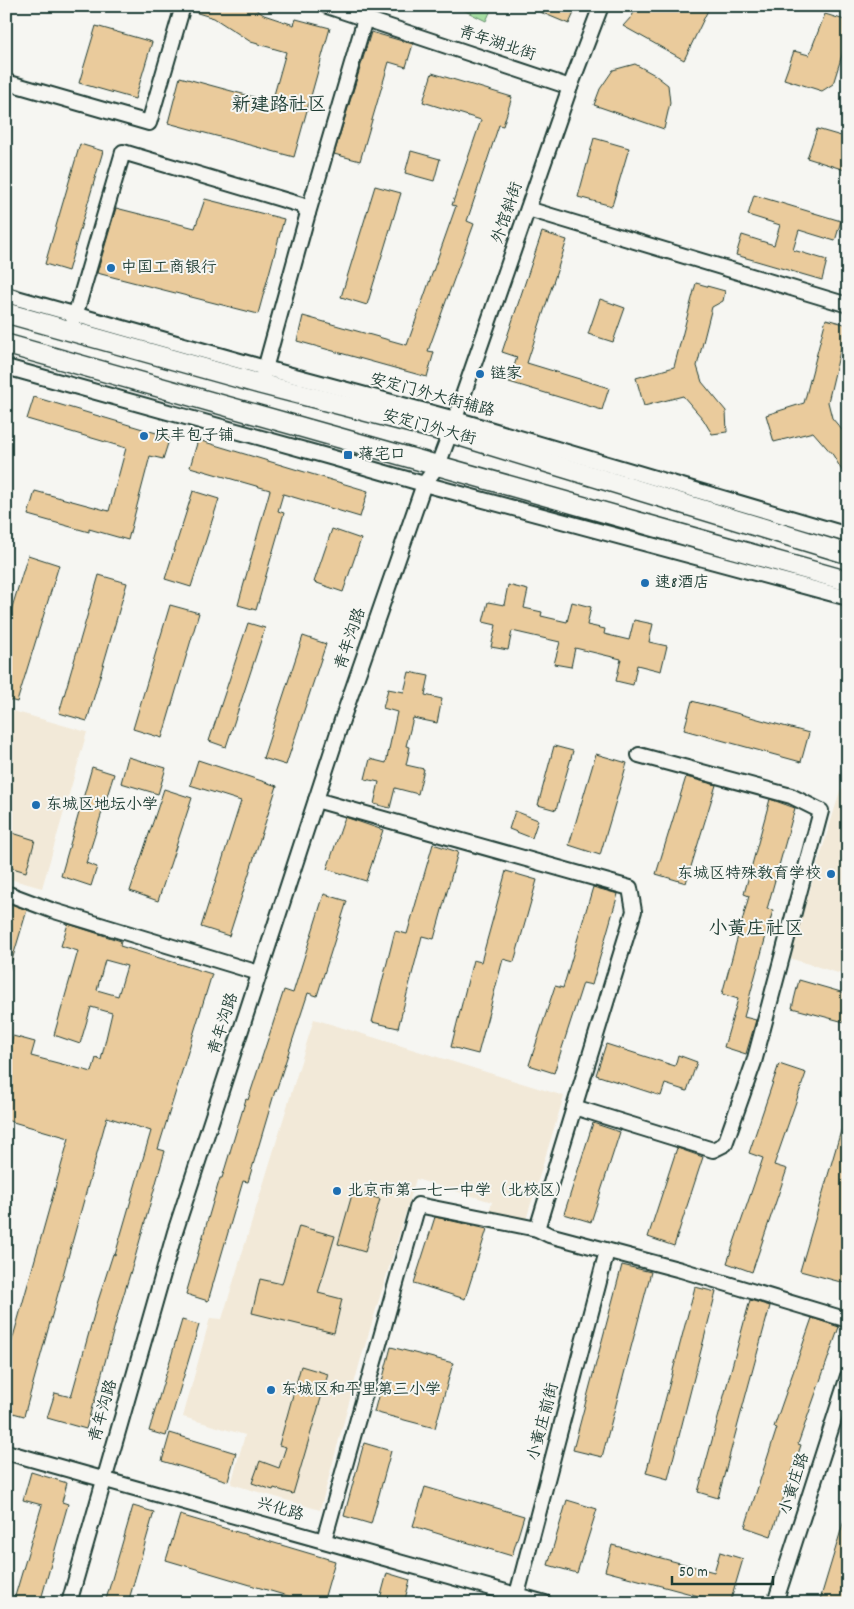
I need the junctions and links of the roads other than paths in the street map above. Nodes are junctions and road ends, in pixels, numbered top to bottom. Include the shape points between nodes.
1 (183, 6) edge
2 (327, 6) edge
3 (601, 6) edge
4 (365, 19) junction
5 (6, 82) edge
6 (570, 87) junction
7 (528, 209) junction
8 (308, 213) junction
9 (6, 295) edge
10 (848, 305) edge
11 (6, 313) edge
12 (73, 323) junction
13 (6, 344) edge
14 (6, 367) edge
15 (263, 376) junction
16 (453, 426) junction
17 (311, 429) junction
18 (330, 457) junction
19 (438, 465) junction
20 (424, 484) junction
21 (848, 535) edge
22 (848, 554) edge
23 (848, 581) edge
24 (848, 598) edge
25 (639, 755) dead end
26 (316, 800) junction
27 (6, 894) edge
28 (259, 974) junction
29 (574, 1107) junction
30 (537, 1229) junction
31 (607, 1251) junction
32 (848, 1320) edge
33 (848, 1376) edge
34 (6, 1452) edge
35 (103, 1478) junction
36 (324, 1540) junction
37 (516, 1599) edge
38 (69, 1603) edge
39 (545, 1603) edge
40 (775, 1603) edge

1 - 5 street via 149,123
2 - 4 street, 青年湖北街
3 - 6 street, 外馆斜街
4 - 6 street, 青年湖北街
4 - 8 street
6 - 7 street, 外馆斜街
7 - 10 street
7 - 16 street, 外馆斜街
8 - 12 street via 301,205 123,152
8 - 15 street
9 - 12 street
11 - 12 main road, 安定门外大街
12 - 15 main road, 安定门外大街
13 - 17 main road, 安定门外大街
14 - 18 street
15 - 16 main road, 安定门外大街
16 - 19 street, 外馆斜街
16 - 21 street, 安定门外大街辅路
16 - 22 main road, 安定门外大街
17 - 18 street
17 - 19 main road, 安定门外大街
18 - 20 street
19 - 20 street, 青年沟路
19 - 23 main road, 安定门外大街
20 - 24 street
20 - 26 street, 青年沟路
25 - 29 street via 791,796 821,811 754,1062 725,1144 713,1150
26 - 28 street, 青年沟路
26 - 29 street via 630,888 634,912
27 - 28 street
28 - 35 street, 青年沟路 via 175,1232
29 - 30 street
30 - 31 street
30 - 36 street via 418,1205
31 - 32 street
31 - 37 street, 小黄庄前街
33 - 40 street, 小黄庄路
34 - 35 street, 兴化路
35 - 36 street, 兴化路
35 - 38 street, 青年沟路
36 - 37 street, 兴化路
37 - 39 street, 兴化路

